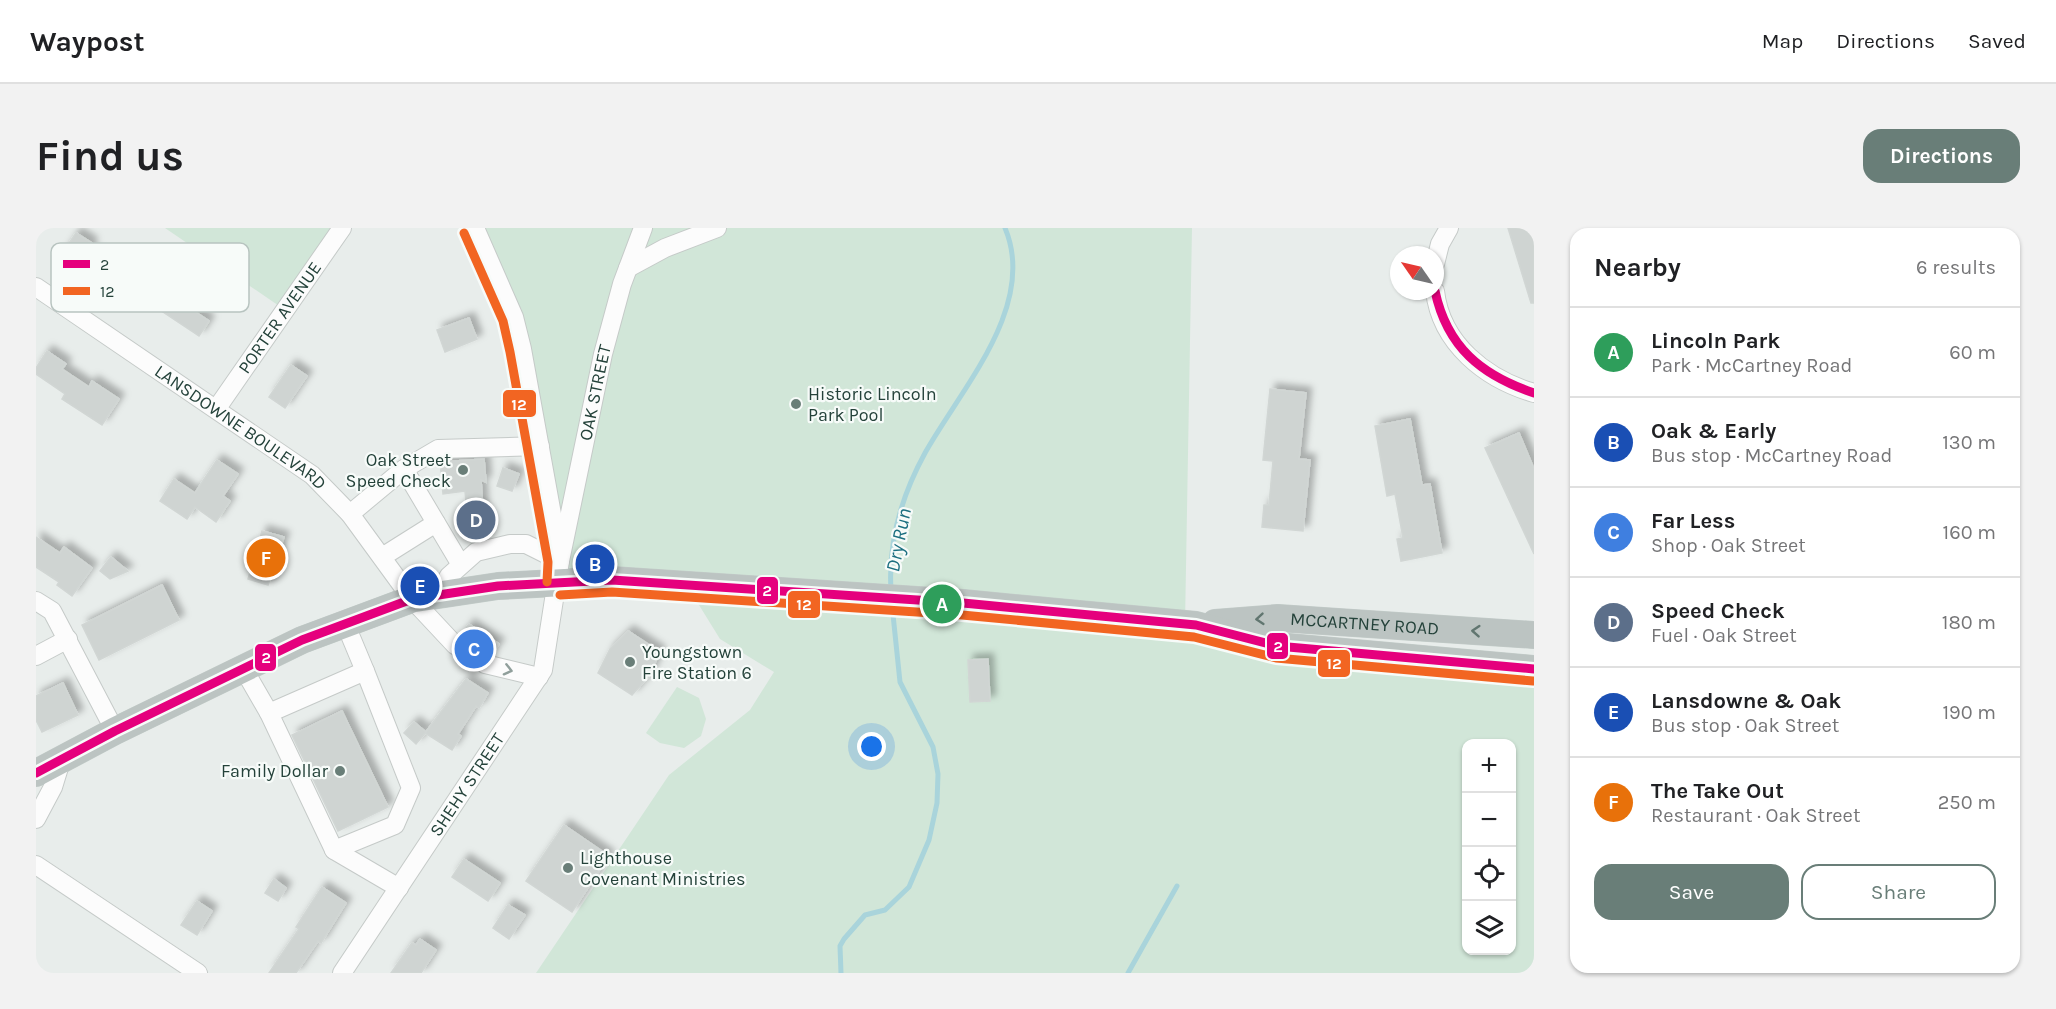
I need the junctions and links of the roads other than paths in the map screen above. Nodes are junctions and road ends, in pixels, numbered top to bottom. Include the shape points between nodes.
1 (342, 228) edge
2 (475, 228) edge
3 (643, 228) edge
4 (717, 228) edge
5 (1449, 228) edge
6 (1440, 246) edge
7 (628, 268) junction
8 (36, 286) edge
9 (51, 296) edge
10 (1436, 300) edge
11 (75, 312) edge
12 (1534, 393) edge
13 (217, 408) junction
14 (540, 446) junction
15 (404, 469) junction
16 (350, 514) junction
17 (436, 523) junction
18 (382, 557) junction
19 (461, 565) junction
20 (559, 572) junction
21 (438, 594) junction
22 (412, 599) junction
23 (36, 601) edge
24 (345, 623) junction
25 (1188, 624) junction
26 (1534, 635) edge
27 (68, 639) junction
28 (36, 656) edge
29 (243, 668) junction
30 (1534, 669) edge
31 (365, 671) junction
32 (539, 677) junction
33 (268, 713) junction
34 (115, 731) junction
35 (61, 761) junction
36 (36, 773) edge
37 (36, 819) edge
38 (334, 850) junction
39 (36, 865) edge
40 (399, 888) junction
41 (198, 973) edge
42 (342, 973) edge

1 - 13 street, PORTER AVENUE
2 - 14 street via 514,317
3 - 7 street, OAK STREET
4 - 7 street via 664,248
5 - 6 street
7 - 20 street, OAK STREET via 603,354
8 - 9 street, LANSDOWNE BOULEVARD
10 - 12 street via 1459,346 1491,375
11 - 13 street, LANSDOWNE BOULEVARD
13 - 16 street, LANSDOWNE BOULEVARD via 312,475
14 - 15 street via 438,449
14 - 20 street
15 - 16 street
15 - 17 street
16 - 18 street, LANSDOWNE BOULEVARD
17 - 18 street
17 - 19 street
18 - 22 street, LANSDOWNE BOULEVARD
19 - 20 street via 476,552 526,544
19 - 21 street
20 - 21 highway
20 - 25 highway, MCCARTNEY ROAD via 612,580 963,603
20 - 32 street, SHEHY STREET
21 - 22 highway
22 - 24 highway
22 -> 32 street, LANSDOWNE BOULEVARD via 455,645 485,664
23 - 27 street via 52,612
24 - 29 highway
24 - 31 street
26 -> 25 highway, MCCARTNEY ROAD via 1278,618
25 - 30 highway, MCCARTNEY ROAD via 1277,646
27 - 28 street
27 - 34 street
29 - 33 street
29 - 34 highway
31 - 33 street
31 - 38 street via 411,788 395,825
32 - 40 street, SHEHY STREET
33 - 38 street
34 - 35 highway
35 - 36 highway
35 - 37 street
38 - 40 street
39 - 41 street
40 - 42 street, SHEHY STREET

